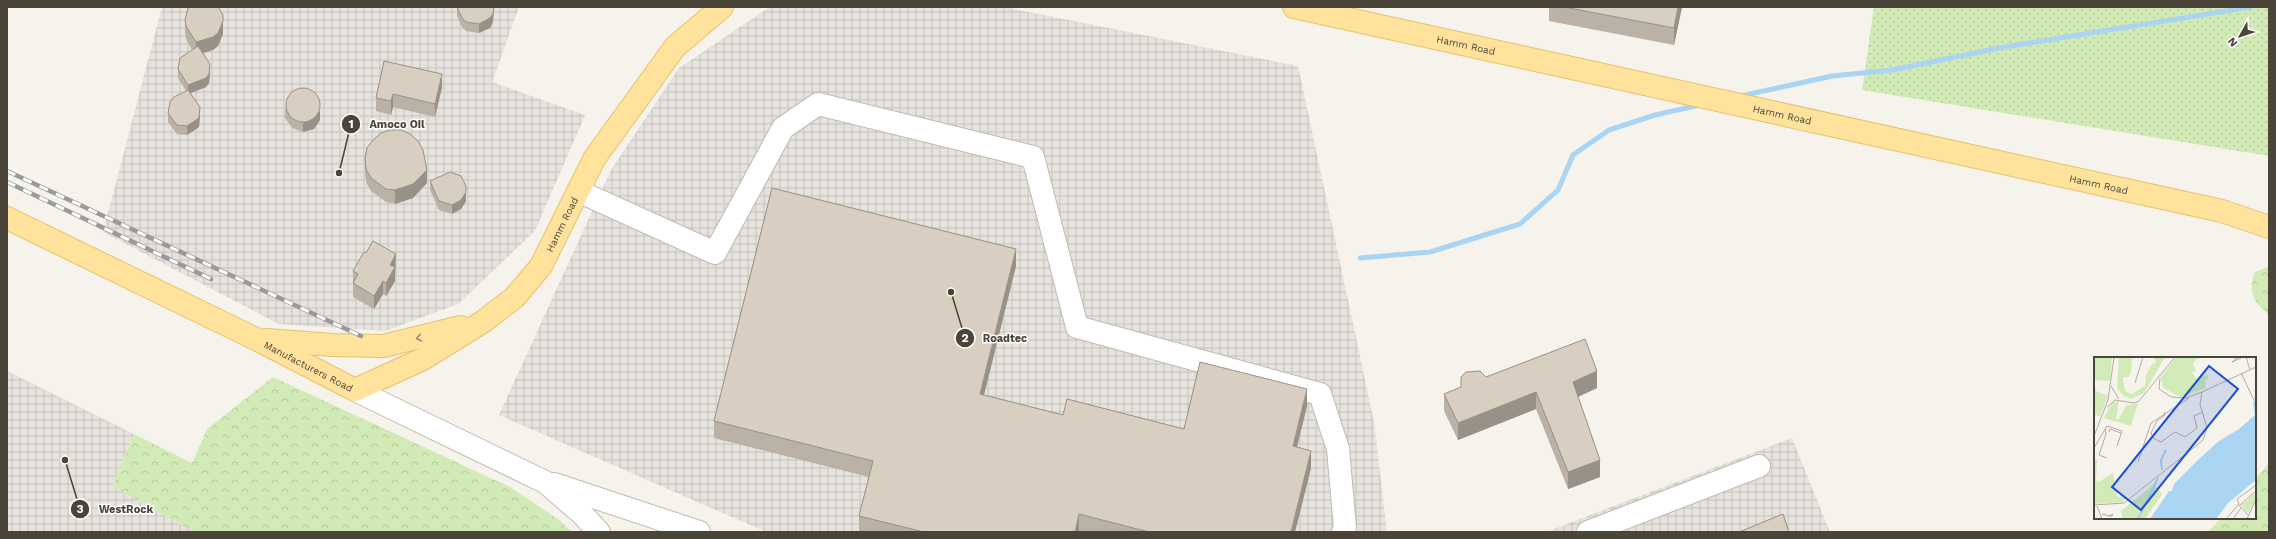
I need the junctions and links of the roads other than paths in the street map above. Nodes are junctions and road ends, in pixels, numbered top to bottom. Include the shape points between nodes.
1 (722, 7) edge
2 (1294, 7) edge
3 (578, 191) junction
4 (7, 218) edge
5 (2269, 227) edge
6 (484, 321) junction
7 (258, 340) junction
8 (355, 390) junction
9 (1759, 466) dead end
10 (545, 482) junction
11 (599, 532) edge
12 (699, 532) edge
13 (1343, 532) edge
14 (1588, 532) edge

1 - 3 main road, Hamm Road via 675,47 594,159
2 - 5 main road, Hamm Road via 2222,211
3 - 6 main road, Hamm Road via 541,266 515,297
3 - 13 street via 715,253 783,128 818,104 1033,157 1077,327 1320,394 1338,449 1345,528
4 - 7 main road, Manufacturers Road
6 -> 7 main road via 384,346
6 - 8 main road, Hamm Road via 423,360
7 - 8 main road, Manufacturers Road
8 - 10 street, Manufacturers Road
9 - 14 street
10 - 11 street, Manufacturers Road
10 - 12 street

